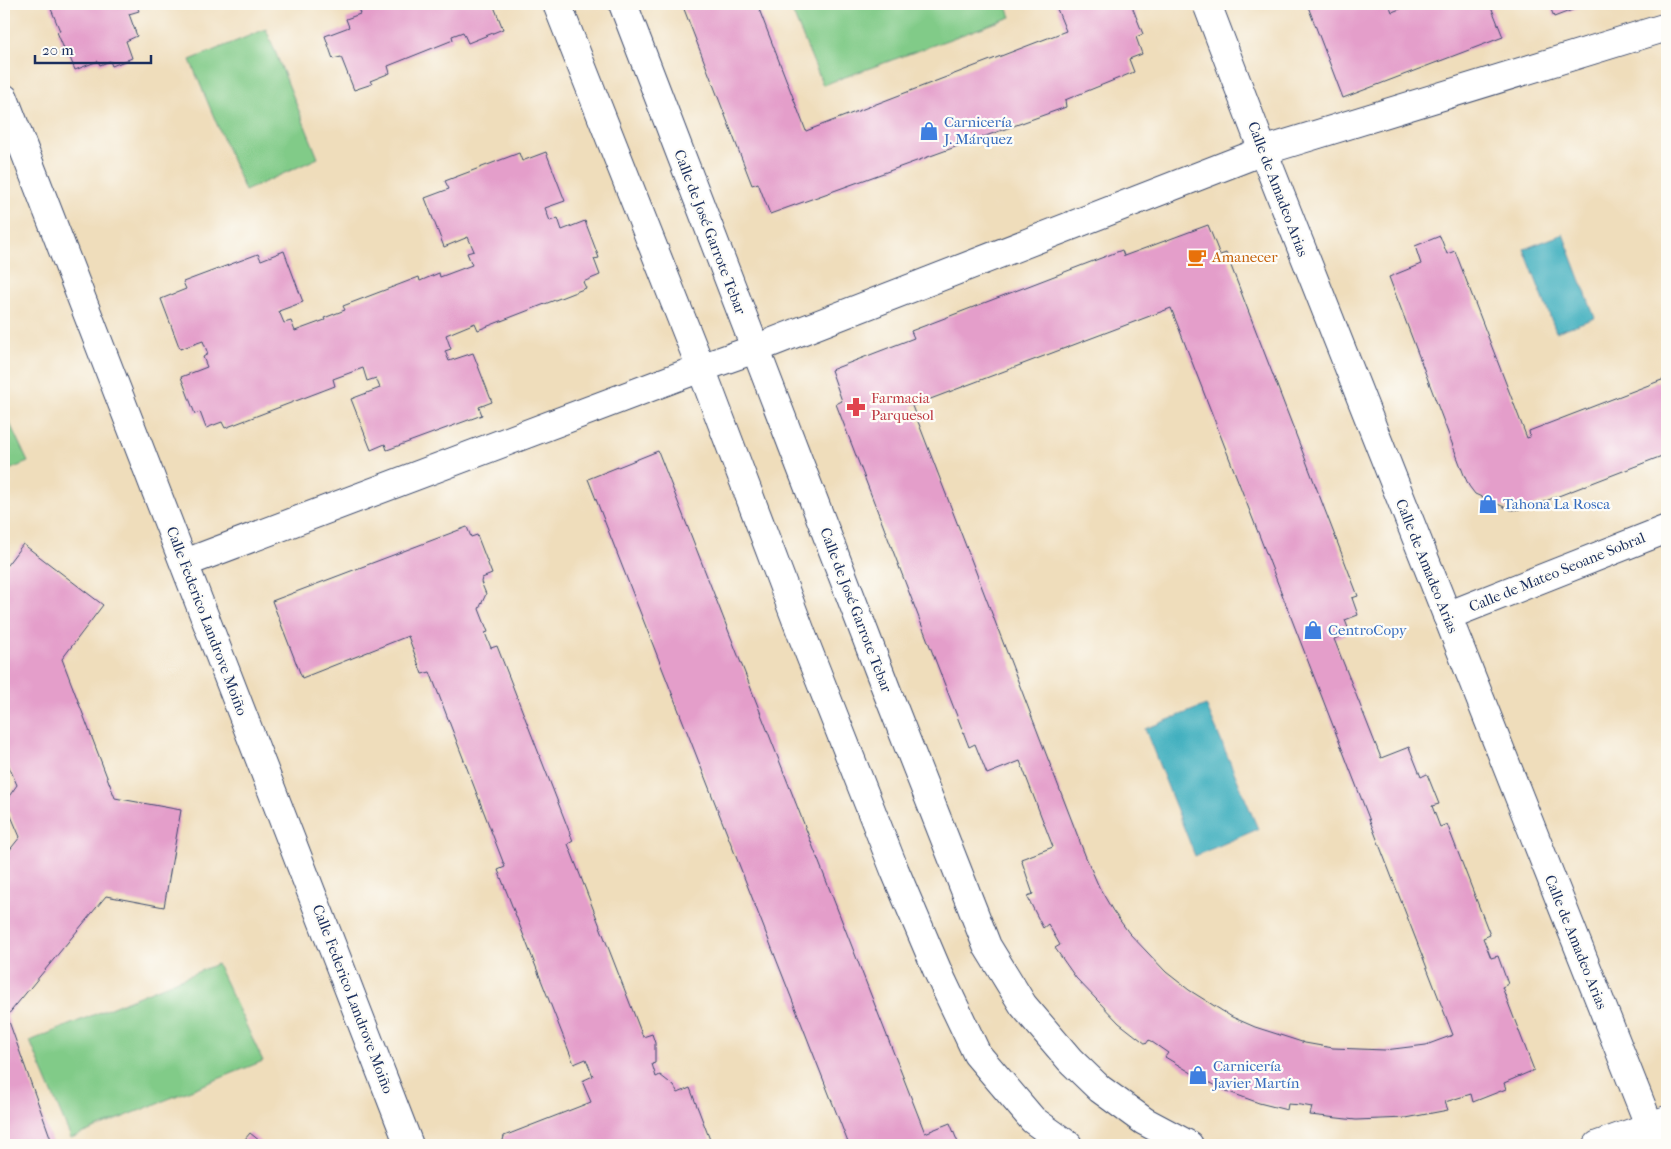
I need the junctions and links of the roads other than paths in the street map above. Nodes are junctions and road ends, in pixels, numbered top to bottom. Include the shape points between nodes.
1 (557, 4) edge
2 (623, 4) edge
3 (1208, 4) edge
4 (1667, 27) edge
5 (4, 98) edge
6 (1263, 151) junction
7 (755, 350) junction
8 (701, 368) junction
9 (1667, 529) edge
10 (185, 563) junction
11 (1447, 616) junction
12 (1658, 1131) edge
13 (409, 1145) edge
14 (1068, 1145) edge
15 (1189, 1145) edge
16 (1598, 1145) edge

1 - 8 street
2 - 7 street, Calle de José Garrote Tebar
3 - 6 street, Calle de Amadeo Arias
4 - 6 street
5 - 10 street, Calle Federico Landrove Moiño
6 - 7 street
6 - 11 street, Calle de Amadeo Arias
7 - 8 street
7 - 15 street, Calle de José Garrote Tebar via 988,946 1024,1005 1070,1060 1100,1089 1144,1121
8 - 10 street
8 - 14 street via 802,635 938,972 978,1054 1034,1120
9 - 11 street, Calle de Mateo Seoane Sobral
10 - 13 street, Calle Federico Landrove Moiño
11 - 12 street, Calle de Amadeo Arias
12 - 16 street

